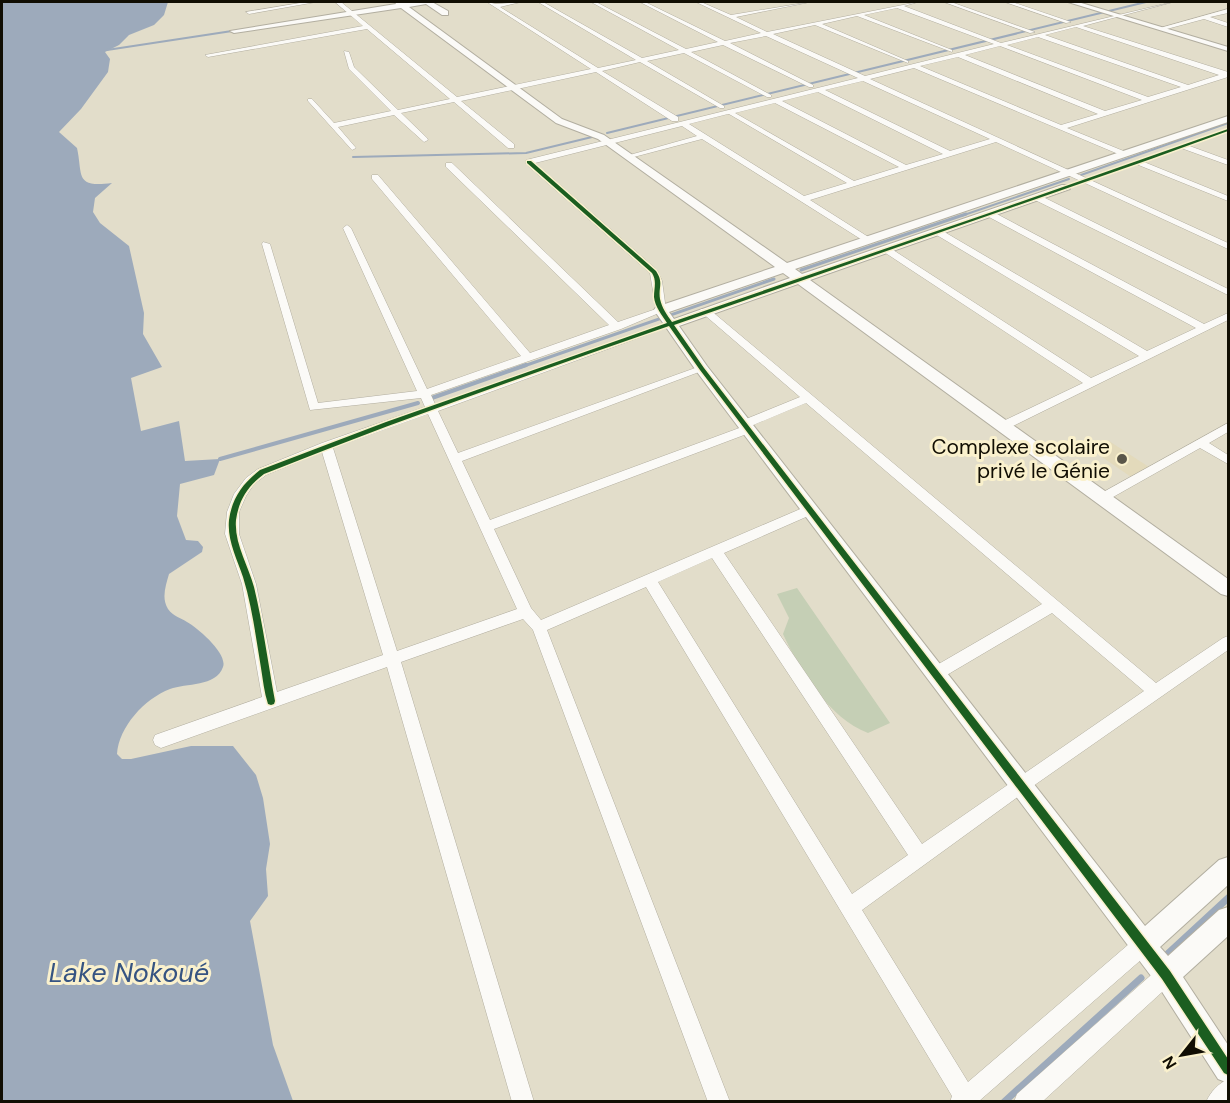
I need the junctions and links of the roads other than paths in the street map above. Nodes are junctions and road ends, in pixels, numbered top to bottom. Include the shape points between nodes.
1 (314, 2) edge
2 (338, 2) edge
3 (427, 2) edge
4 (519, 2) edge
5 (540, 2) edge
6 (593, 2) edge
7 (642, 2) edge
8 (698, 2) edge
9 (763, 2) edge
10 (808, 2) edge
11 (887, 2) edge
12 (916, 2) edge
13 (947, 2) edge
14 (1008, 2) edge
15 (1072, 2) edge
16 (1151, 2) edge
17 (1171, 2) edge
18 (401, 3) edge
19 (492, 4) edge
20 (898, 5) junction
21 (777, 8) junction
22 (1228, 11) edge
23 (249, 12) dead end
24 (1108, 12) junction
25 (352, 13) junction
26 (445, 14) dead end
27 (857, 14) junction
28 (1118, 15) junction
29 (730, 17) junction
30 (1204, 18) junction
31 (1068, 22) junction
32 (815, 23) junction
33 (1077, 25) junction
34 (1228, 25) edge
35 (368, 27) junction
36 (1163, 28) junction
37 (234, 31) dead end
38 (767, 33) junction
39 (1035, 33) junction
40 (991, 41) junction
41 (724, 42) junction
42 (1000, 44) junction
43 (1228, 49) edge
44 (346, 51) dead end
45 (685, 51) junction
46 (951, 54) junction
47 (208, 55) dead end
48 (642, 60) junction
49 (906, 62) junction
50 (914, 66) junction
51 (597, 69) junction
52 (856, 74) junction
53 (1228, 75) edge
54 (864, 78) junction
55 (811, 86) junction
56 (514, 87) junction
57 (1188, 87) junction
58 (819, 90) junction
59 (769, 96) junction
60 (455, 99) junction
61 (310, 100) dead end
62 (777, 100) junction
63 (1149, 100) junction
64 (722, 107) junction
65 (396, 112) junction
66 (731, 112) junction
67 (1105, 114) junction
68 (675, 119) junction
69 (1228, 119) edge
70 (684, 124) junction
71 (332, 126) junction
72 (1060, 128) junction
73 (1228, 130) edge
74 (704, 136) junction
75 (605, 139) junction
76 (998, 139) junction
77 (424, 140) dead end
78 (511, 146) dead end
79 (1184, 146) junction
80 (352, 148) dead end
81 (950, 154) junction
82 (1123, 154) junction
83 (630, 156) junction
84 (1139, 162) junction
85 (1228, 163) edge
86 (449, 165) dead end
87 (906, 168) junction
88 (1072, 173) junction
89 (375, 177) dead end
90 (1085, 179) junction
91 (854, 184) junction
92 (1038, 198) junction
93 (804, 199) junction
94 (1228, 199) edge
95 (992, 215) junction
96 (346, 228) dead end
97 (938, 232) junction
98 (867, 240) junction
99 (266, 244) dead end
100 (1228, 246) edge
101 (887, 250) junction
102 (795, 273) junction
103 (1228, 292) edge
104 (705, 311) junction
105 (1228, 316) edge
106 (666, 317) junction
107 (616, 327) junction
108 (1204, 328) junction
109 (1147, 356) junction
110 (528, 357) junction
111 (702, 369) junction
112 (1091, 383) junction
113 (808, 398) junction
114 (427, 401) junction
115 (1004, 426) junction
116 (746, 427) junction
117 (1228, 427) edge
118 (1201, 443) junction
119 (326, 446) junction
120 (455, 459) junction
121 (1228, 460) edge
122 (1102, 498) junction
123 (810, 510) junction
124 (486, 526) junction
125 (715, 551) junction
126 (649, 579) junction
127 (1228, 589) edge
128 (1053, 605) junction
129 (526, 612) junction
130 (539, 627) junction
131 (1228, 642) edge
132 (392, 659) junction
133 (935, 674) junction
134 (1156, 692) junction
135 (272, 701) junction
136 (161, 740) dead end
137 (1020, 785) junction
138 (920, 857) junction
139 (1228, 869) edge
140 (850, 907) junction
141 (1228, 919) edge
142 (1143, 945) junction
143 (1166, 975) junction
144 (1228, 1069) edge
145 (1228, 1090) edge
146 (963, 1099) edge
147 (523, 1101) edge
148 (719, 1101) edge
149 (1025, 1101) edge
150 (1217, 1101) edge

1 - 23 street
2 - 25 street
3 - 18 street
3 - 26 street
4 - 19 street
5 - 48 street
6 - 45 street
7 - 41 street
8 - 29 street
9 - 21 street
10 - 21 street
11 - 20 street
12 - 20 street
13 - 39 street
14 - 31 street
15 - 24 street
16 - 24 street
17 - 28 street
18 - 25 street
18 - 56 street
19 - 51 street
20 - 27 street
20 - 40 street
21 - 29 street
22 - 30 street
24 - 28 street
24 - 31 street
25 - 35 street
25 - 37 street
27 - 32 street
27 - 46 street
28 - 33 street
28 - 36 street
29 - 38 street
30 - 34 street
30 - 36 street
31 - 39 street
32 - 38 street
32 - 49 street
33 - 39 street
33 - 53 street
35 - 47 street
35 - 60 street
36 - 43 street
38 - 41 street
38 - 52 street
39 - 40 street
39 - 42 street
39 - 57 street
40 - 42 street
40 - 46 street
41 - 45 street
41 - 55 street
42 - 46 street
42 - 63 street
44 - 65 street via 351,68
45 - 48 street
45 - 59 street
46 - 49 street
46 - 50 street
46 - 67 street
48 - 51 street
48 - 64 street
49 - 52 street
50 - 54 street
50 - 72 street
51 - 56 street
51 - 68 street
52 - 54 street
52 - 55 street
53 - 57 street
54 - 58 street
54 - 76 street
55 - 59 street
56 - 60 street
56 - 75 street via 559,121
57 - 63 street
58 - 62 street
58 - 81 street
59 - 64 street
60 - 65 street
60 - 78 street
61 - 71 street
62 - 66 street
62 - 87 street
63 - 67 street
64 - 68 street
65 - 71 street
65 - 77 street
66 - 70 street
66 - 91 street
67 - 72 street
68 - 75 street
69 - 82 street
70 - 74 street
70 - 75 street
71 - 80 street
72 - 82 street
73 - 79 street
74 - 83 street
74 - 93 street
75 - 83 street
75 - 106 street via 529,162 654,272 658,278 657,298
76 - 81 street
76 - 88 street
79 - 84 street
79 - 85 street
81 - 87 street
82 - 88 street
83 - 102 street
84 - 90 street
84 - 94 street
86 - 107 street
87 - 91 street
88 - 90 street
88 - 98 street
89 - 110 street
90 - 92 street
90 - 100 street
91 - 93 street
92 - 95 street
92 - 103 street
93 - 98 street
95 - 97 street
95 - 108 street
96 - 114 street
97 - 101 street
97 - 109 street
98 - 102 street
99 - 114 street via 315,407
101 - 102 street
101 - 112 street
102 - 104 street
102 - 106 street
102 - 115 street
104 - 106 street
104 - 113 street
105 - 108 street
106 - 107 street
106 - 111 street
106 - 114 street
107 - 110 street
108 - 109 street
109 - 112 street
110 - 114 street
111 - 116 street
111 - 120 street
112 - 115 street
113 - 116 street
113 - 128 street
114 - 119 street
114 - 120 street
115 - 122 street
116 - 123 street
116 - 124 street
117 - 118 street
118 - 121 street
118 - 122 street
119 - 132 street
119 - 135 street via 262,472 240,494 233,512 232,534 249,584
120 - 124 street
122 - 127 street
123 - 125 street
123 - 133 street
124 - 129 street
125 - 126 street
125 - 138 street
126 - 130 street
126 - 140 street
128 - 133 street
128 - 134 street
129 - 130 street
129 - 132 street
130 - 148 street
131 - 134 street
132 - 135 street
132 - 147 street
133 - 137 street
134 - 137 street
135 - 136 street
137 - 138 street
137 - 142 street
138 - 140 street
139 - 142 street
140 - 146 street
141 - 143 street
142 - 143 street
142 - 146 street
143 - 144 street
143 - 149 street
145 - 150 street

